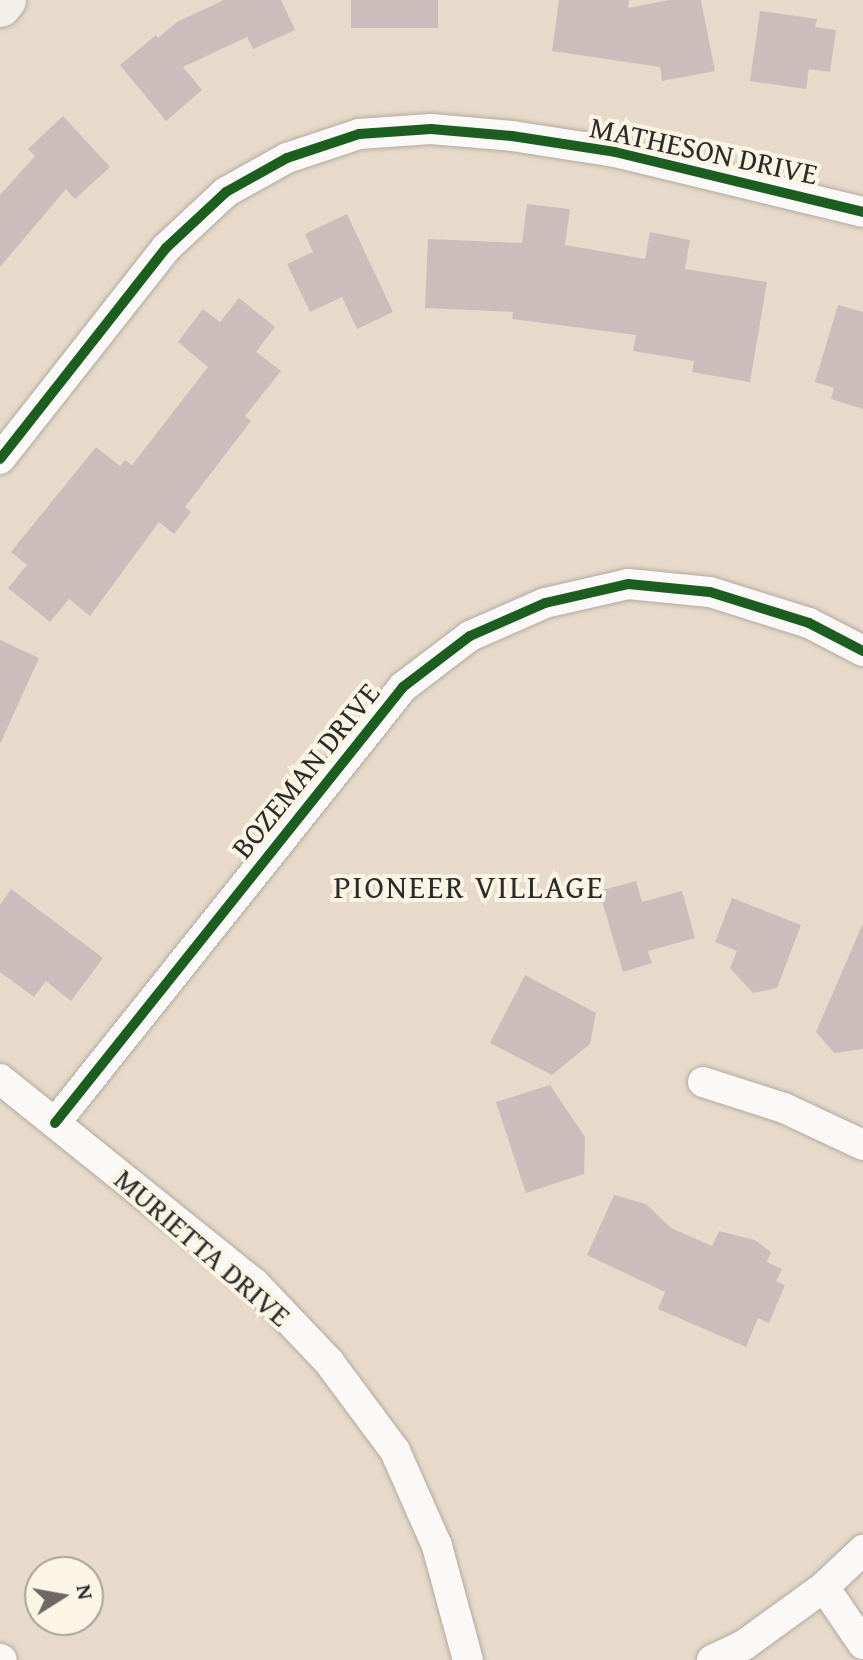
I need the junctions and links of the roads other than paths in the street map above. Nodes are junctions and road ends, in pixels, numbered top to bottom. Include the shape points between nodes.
1 (5, 0) edge
2 (0, 6) edge
3 (863, 212) edge
4 (0, 459) edge
5 (863, 651) edge
6 (0, 1079) edge
7 (703, 1082) dead end
8 (55, 1123) junction
9 (863, 1145) edge
10 (863, 1550) edge
11 (824, 1587) junction
12 (863, 1644) edge
13 (468, 1660) edge
14 (712, 1660) edge

1 - 2 main road
3 - 4 street, MATHESON DRIVE via 615,152 512,136 431,129 359,134 287,158 226,192 166,248
5 - 8 street, BOZEMAN DRIVE via 809,623 710,592 628,584 545,603 470,636 403,687
6 - 8 street, MURIETTA DRIVE
7 - 9 street via 784,1108
8 - 13 street, MURIETTA DRIVE via 254,1283 329,1362 395,1451 437,1546
10 - 11 street
11 - 12 street
11 - 14 street via 744,1645

